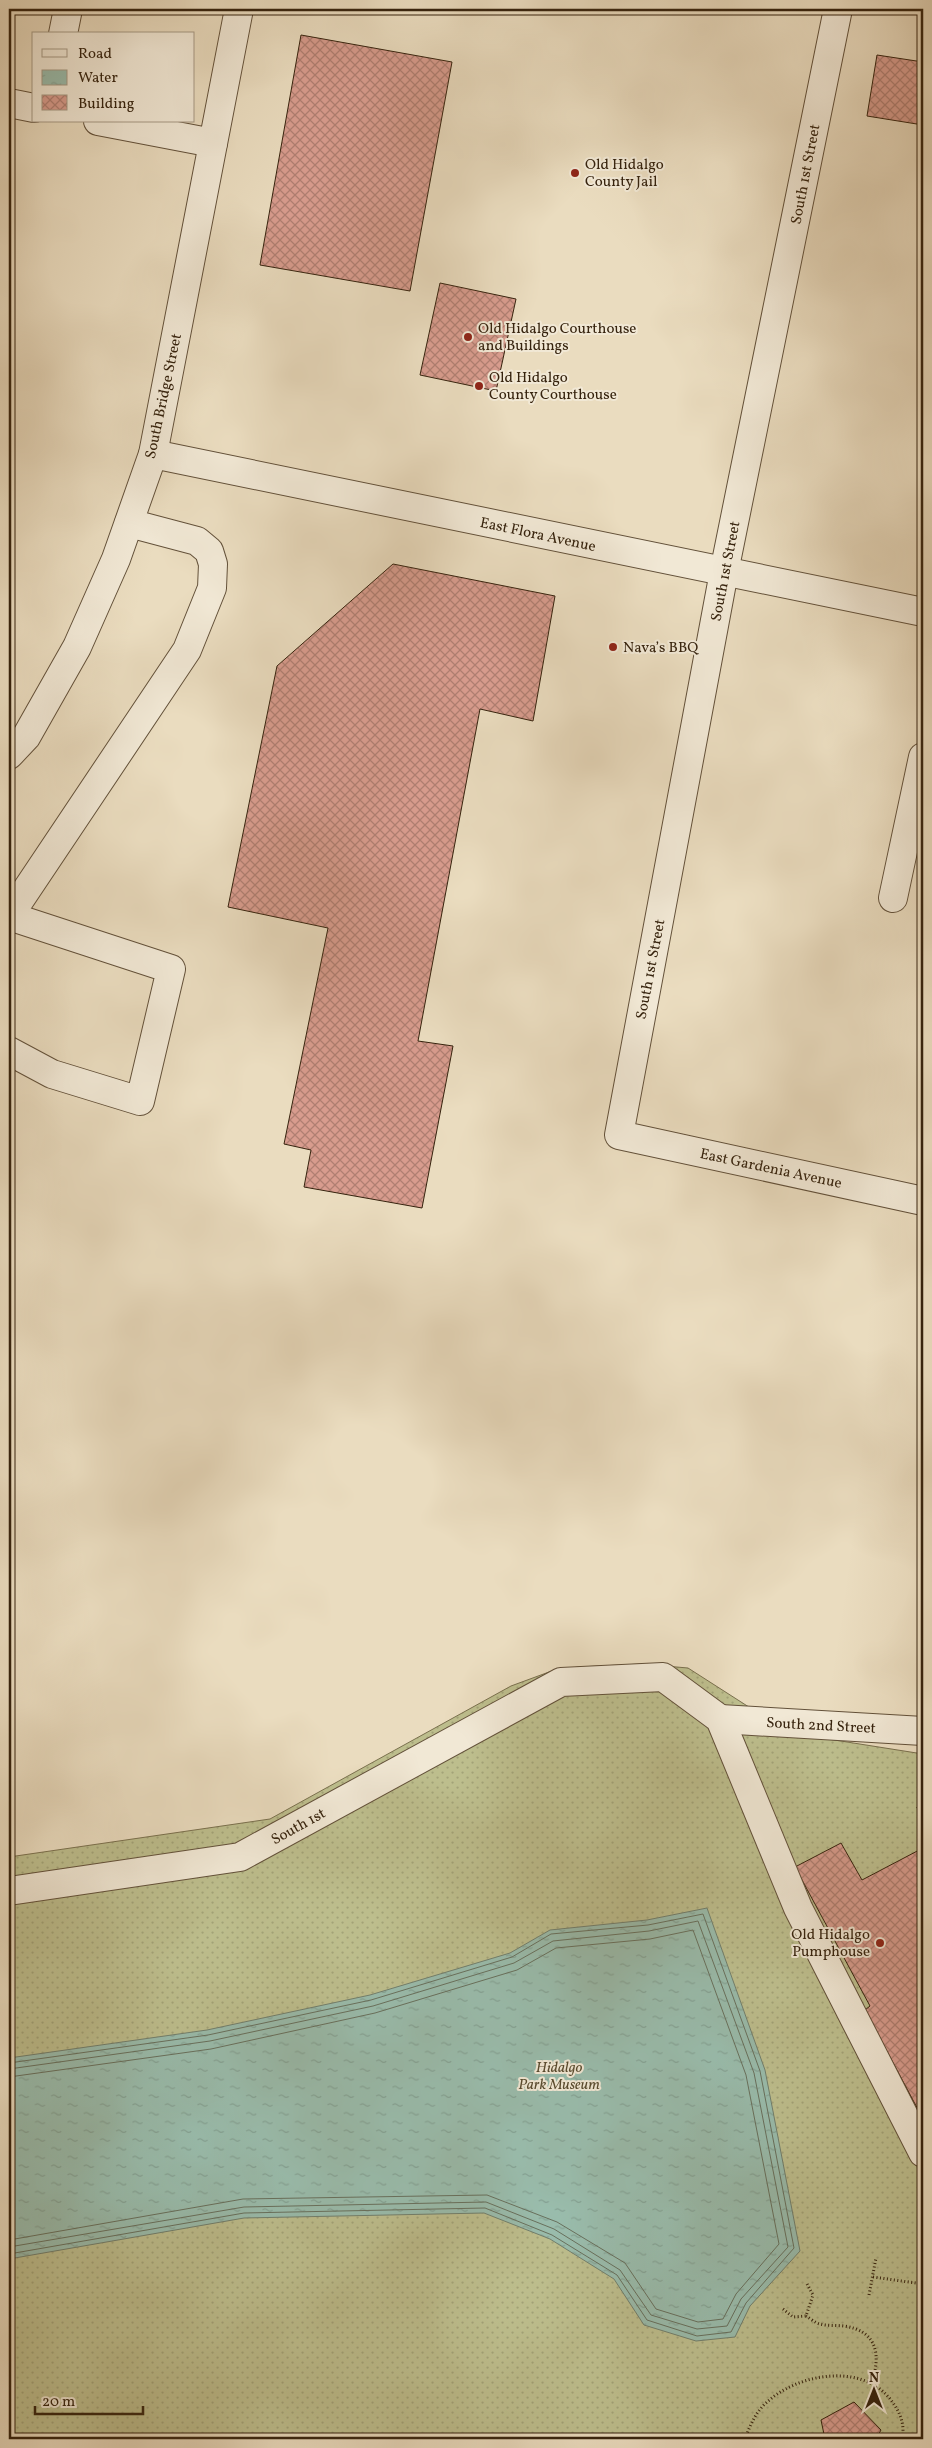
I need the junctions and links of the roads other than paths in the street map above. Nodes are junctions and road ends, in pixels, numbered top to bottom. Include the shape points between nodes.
1 (68, 9) edge
2 (239, 9) edge
3 (838, 9) edge
4 (63, 32) edge
5 (9, 103) edge
6 (32, 108) edge
7 (103, 122) edge
8 (213, 143) junction
9 (153, 454) junction
10 (129, 523) junction
11 (724, 572) junction
12 (923, 612) edge
13 (9, 755) edge
14 (923, 757) edge
15 (893, 898) dead end
16 (9, 916) edge
17 (9, 1051) edge
18 (619, 1135) joint
19 (923, 1201) edge
20 (720, 1719) junction
21 (923, 1731) edge
22 (9, 1891) edge
23 (923, 2153) edge

1 - 4 street
2 - 8 street, South Bridge Street
3 - 11 street, South 1st Street
5 - 6 street
7 - 8 street
8 - 9 street, South Bridge Street
9 - 10 street, South Bridge Street
9 - 11 street, East Flora Avenue
10 - 13 street, South Bridge Street via 77,647 26,737
10 - 16 street via 197,541 210,551 212,588 187,650
11 - 12 street, East Flora Avenue
11 - 18 street, South 1st Street
14 - 15 street
16 - 17 street via 171,969 140,1101 52,1074
18 - 19 street, East Gardenia Avenue
20 - 21 street, South 2nd Street
20 - 22 street, South 1st via 663,1677 561,1682 240,1857
20 - 23 street via 798,1908

